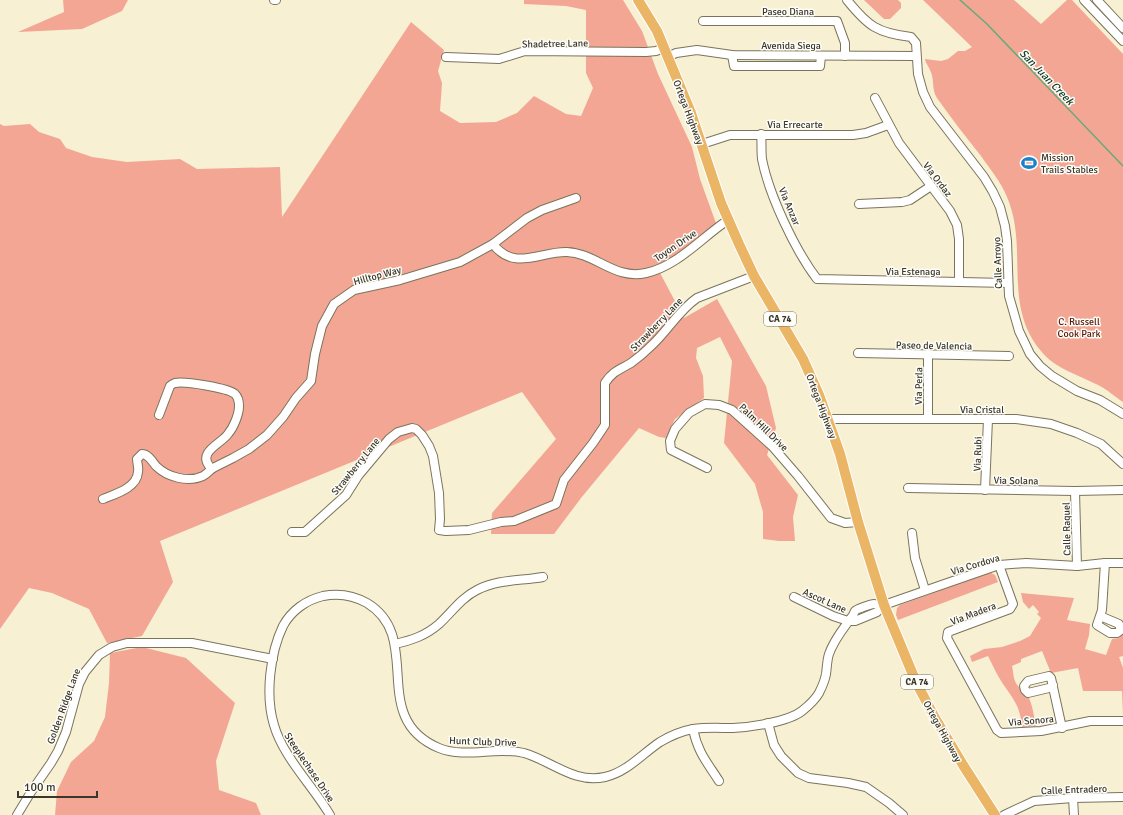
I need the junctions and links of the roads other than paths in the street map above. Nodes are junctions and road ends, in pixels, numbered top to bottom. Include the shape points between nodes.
1 (638, 0) edge
2 (847, 0) edge
3 (1084, 0) edge
4 (1096, 0) edge
5 (703, 21) dead end
6 (1123, 28) edge
7 (1123, 42) edge
8 (666, 52) junction
9 (845, 56) junction
10 (916, 56) junction
11 (446, 57) dead end
12 (875, 98) dead end
13 (888, 125) junction
14 (761, 134) junction
15 (702, 144) junction
16 (931, 186) junction
17 (576, 198) dead end
18 (859, 204) dead end
19 (728, 220) junction
20 (494, 244) junction
21 (754, 276) junction
22 (817, 279) joint
23 (959, 281) junction
24 (1008, 283) junction
25 (858, 354) dead end
26 (928, 354) junction
27 (1009, 356) dead end
28 (1123, 414) edge
29 (159, 416) dead end
30 (828, 419) junction
31 (928, 419) junction
32 (988, 419) junction
33 (1123, 464) edge
34 (213, 468) junction
35 (707, 468) dead end
36 (908, 488) dead end
37 (985, 490) junction
38 (1123, 490) edge
39 (1075, 491) junction
40 (103, 499) dead end
41 (858, 522) junction
42 (292, 532) dead end
43 (912, 534) dead end
44 (1106, 563) junction
45 (1123, 563) edge
46 (999, 565) junction
47 (1077, 566) junction
48 (543, 577) dead end
49 (925, 590) junction
50 (794, 597) dead end
51 (884, 605) junction
52 (1100, 616) dead end
53 (848, 621) junction
54 (947, 638) joint
55 (395, 644) junction
56 (273, 659) junction
57 (1053, 685) junction
58 (1123, 721) edge
59 (768, 723) junction
60 (1062, 728) junction
61 (694, 729) junction
62 (720, 782) dead end
63 (1123, 797) edge
64 (1073, 798) junction
65 (17, 815) edge
66 (330, 815) edge
67 (903, 815) edge
68 (995, 815) edge
69 (1004, 815) edge
70 (1074, 815) edge

1 - 8 main road, Ortega Highway / CA 74 via 657,31
2 - 10 street, Calle Arroyo via 872,26 885,32 911,37 916,43
3 - 7 street
4 - 6 street
5 - 9 street, Paseo Diana via 837,21 845,43
8 - 9 street, Avenida Siega via 697,50 732,55 734,66 820,66 821,56
8 - 11 street, Shadetree Lane via 525,51 499,59
8 - 15 main road, Ortega Highway / CA 74
9 - 10 street, Avenida Siega
10 - 24 street, Calle Arroyo via 918,74 930,107 984,176 1000,207 1007,241
12 - 13 street, Via Ordaz
13 - 14 street, Via Errecarte via 853,135
13 - 16 street, Via Ordaz via 898,143
14 - 15 street, Via Errecarte via 730,135
14 - 22 street, Via Anzar via 762,158 782,217
15 - 19 main road, Ortega Highway / CA 74
16 - 18 street via 910,200 902,202
16 - 23 street, Via Ordaz via 957,225
17 - 20 street, Hilltop Way via 527,218
19 - 20 street, Toyon Drive via 669,263 644,273 614,271 587,257 568,252 529,259 509,257 498,251
19 - 21 main road, Ortega Highway / CA 74
20 - 34 street, Hilltop Way via 460,262 400,280 354,290 334,304 322,326 311,381 266,435 249,449
21 - 30 main road, Ortega Highway / CA 74 via 803,359
21 - 42 street, Strawberry Lane via 689,303 651,346 608,378 605,383 605,426 564,480 556,504 514,520 469,530 439,530 439,493 433,456 419,431 408,428 389,439 343,498 305,532
22 - 23 street, Via Estenaga
23 - 24 street, Via Estenaga
24 - 28 street, Calle Arroyo via 1019,331 1030,354 1040,366 1077,391 1100,400
25 - 26 street, Paseo de Valencia
26 - 27 street, Paseo de Valencia
26 - 31 street, Via Perla
29 - 34 street via 170,386 176,383 220,388 236,395 238,412 229,434 206,456 207,464
30 - 31 street, Via Cristal
30 - 41 main road, Ortega Highway / CA 74
31 - 32 street, Via Cristal
32 - 33 street, Via Cristal via 1016,419 1051,424 1101,444
32 - 37 street, Via Rubi
34 - 40 street, Hilltop Way via 203,476 188,480 173,477 158,468 146,454 142,454 137,459 138,472 132,484
35 - 41 street, Palm Hill Drive via 671,450 670,441 675,429 689,413 705,404 724,406 732,410 772,446 831,518 845,523
36 - 37 street, Via Solana
37 - 39 street, Via Solana
38 - 39 street, Via Solana
39 - 47 street, Calle Raquel
41 - 51 main road, Ortega Highway / CA 74
43 - 49 street via 915,558
44 - 45 street, Via Cordova
44 - 47 street, Via Cordova
44 - 52 street
46 - 47 street, Via Cordova via 1026,563
46 - 49 street, Via Cordova
46 - 54 street, Via Madera via 1013,604 1010,609 948,632
48 - 55 street via 495,582 476,590 438,624 415,640
49 - 51 street, Via Cordova
50 - 53 street, Ascot Lane
51 - 53 street, Hunt Club Drive via 875,604 855,611
51 - 68 main road, Ortega Highway / CA 74 via 916,682 935,718
53 - 59 street, Hunt Club Drive via 836,637 828,656 826,676 818,696 800,713 785,720
54 - 60 street, Via Sonora via 997,730 1001,733
55 - 56 street, Hunt Club Drive via 390,628 382,616 367,603 340,594 329,595 307,602 295,610 284,625
55 - 61 street, Hunt Club Drive via 402,711 418,735 445,750 456,753 521,753 539,758 577,777 596,778 618,772 661,741
56 - 65 street, Golden Ridge Lane via 192,642 127,643 98,654 84,672 58,750
56 - 66 street, Steeplechase Drive via 269,688 270,704 278,738
57 - 57 street via 1049,676 1028,681 1024,686 1028,693
57 - 60 street
58 - 60 street, Via Sonora via 1090,721
59 - 61 street, Hunt Club Drive via 746,727
59 - 67 street via 774,745 798,774 808,778 866,787
61 - 62 street via 701,755
63 - 64 street, Calle Entradero
64 - 69 street, Calle Entradero via 1034,801
64 - 70 street

